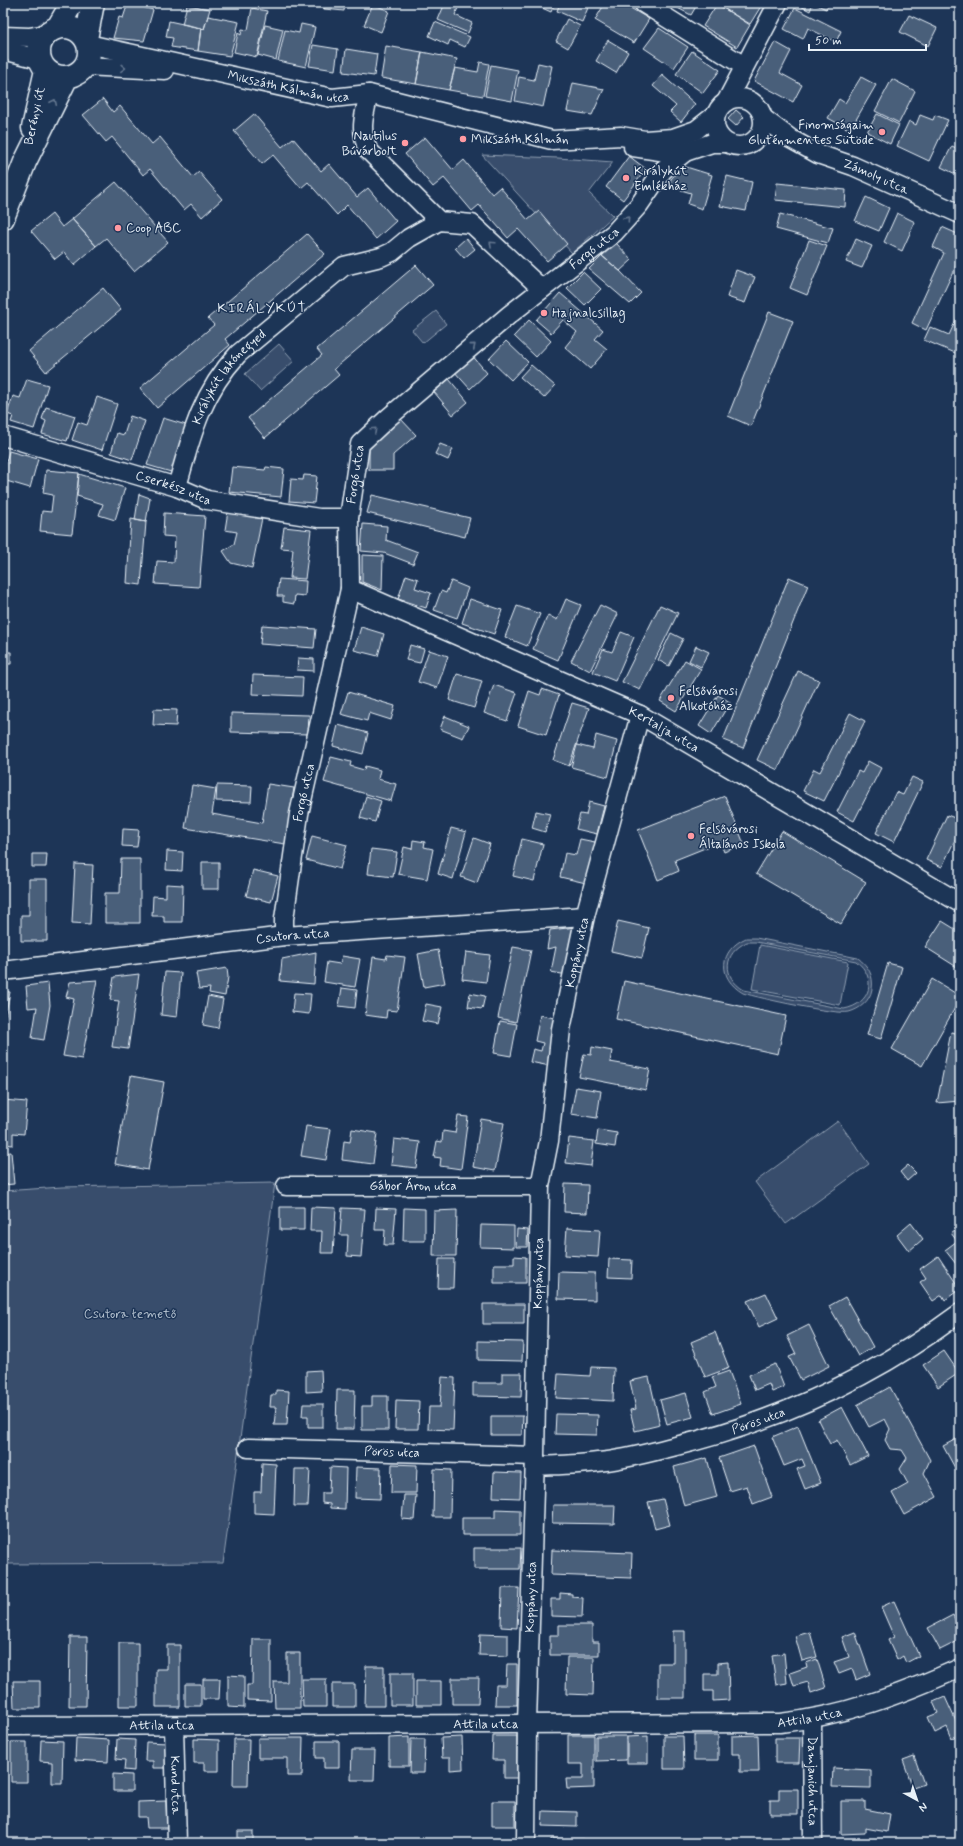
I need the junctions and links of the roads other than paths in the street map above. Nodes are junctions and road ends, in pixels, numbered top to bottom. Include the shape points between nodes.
1 (72, 3) edge
2 (93, 3) edge
3 (643, 3) edge
4 (778, 3) edge
5 (52, 30) junction
6 (3, 36) edge
7 (87, 42) junction
8 (3, 50) edge
9 (42, 65) junction
10 (744, 66) junction
11 (208, 71) junction
12 (76, 72) junction
13 (369, 94) junction
14 (753, 102) junction
15 (721, 108) junction
16 (763, 118) junction
17 (605, 138) junction
18 (791, 139) junction
19 (754, 141) junction
20 (725, 142) junction
21 (685, 152) junction
22 (25, 162) junction
23 (960, 214) edge
24 (3, 218) edge
25 (438, 221) junction
26 (542, 288) junction
27 (3, 436) edge
28 (177, 487) junction
29 (349, 518) junction
30 (350, 589) junction
31 (640, 715) junction
32 (960, 903) edge
33 (585, 916) junction
34 (284, 936) junction
35 (3, 971) edge
36 (286, 1186) dead end
37 (540, 1186) junction
38 (960, 1313) edge
39 (248, 1448) dead end
40 (535, 1461) junction
41 (960, 1668) edge
42 (812, 1720) junction
43 (527, 1723) junction
44 (3, 1726) edge
45 (174, 1726) junction
46 (177, 1843) edge
47 (526, 1843) edge
48 (813, 1843) edge

1 - 5 main road, Berényi út
2 - 7 main road, Berényi út
3 - 10 street
4 - 10 street
5 - 6 street via 29,37
5 - 7 main road via 73,29
5 - 9 main road, Berényi út via 39,46
7 - 11 street, Mikszáth Kálmán utca
7 - 12 main road, Berényi út via 89,56
8 - 9 street
9 - 12 main road, Berényi út via 56,76
9 - 22 main road, Berényi út
10 - 14 street
10 - 15 street
12 -> 11 street, Mikszáth Kálmán utca
11 - 13 street, Mikszáth Kálmán utca via 332,98
22 -> 12 main road, Berényi út
13 - 17 street, Mikszáth Kálmán utca via 552,140
13 - 25 street, Mikszáth Kálmán utca via 362,124 363,138 368,150
14 - 15 street via 740,98
14 - 16 street
15 - 17 street, Mikszáth Kálmán utca via 696,130 674,138
15 - 20 street via 715,130
16 - 18 street, Zámoly utca
16 - 19 street via 760,135
17 - 21 street, Mikszáth Kálmán utca via 618,144 645,150
18 - 19 street
18 - 23 street, Zámoly utca via 818,154 853,166
19 - 20 street via 740,147
20 - 21 street, Mikszáth Kálmán utca via 712,143
26 -> 21 street, Forgó utca via 614,233 639,205 663,170
22 - 24 main road, Berényi út
26 -> 25 street via 472,224
25 - 28 street, Királykút lakónegyed via 409,238 392,252 344,266 224,368 205,399 194,426
29 -> 26 street, Forgó utca via 360,444 394,412
27 - 28 street, Cserkész utca
28 - 29 street, Cserkész utca via 207,500 319,518
29 - 30 street, Forgó utca
30 - 31 street, Kertalja utca
30 - 34 street, Forgó utca via 299,814 284,919
31 - 32 street, Kertalja utca
31 - 33 street, Koppány utca
33 - 34 street, Csutora utca
33 - 37 street, Koppány utca via 561,1029 549,1141
34 - 35 street, Csutora utca
36 - 37 street, Gábor Áron utca
37 - 40 street, Koppány utca
38 - 40 street, Pörös utca via 887,1362 791,1410 698,1441 651,1452 599,1462
39 - 40 street, Pörös utca
40 - 43 street, Koppány utca
41 - 42 street, Attila utca via 874,1703
42 - 43 street, Attila utca via 780,1723
42 - 48 street, Damjanich utca
43 - 45 street, Attila utca
43 - 47 street, Koppány utca
44 - 45 street, Attila utca
45 - 46 street, Kund utca

